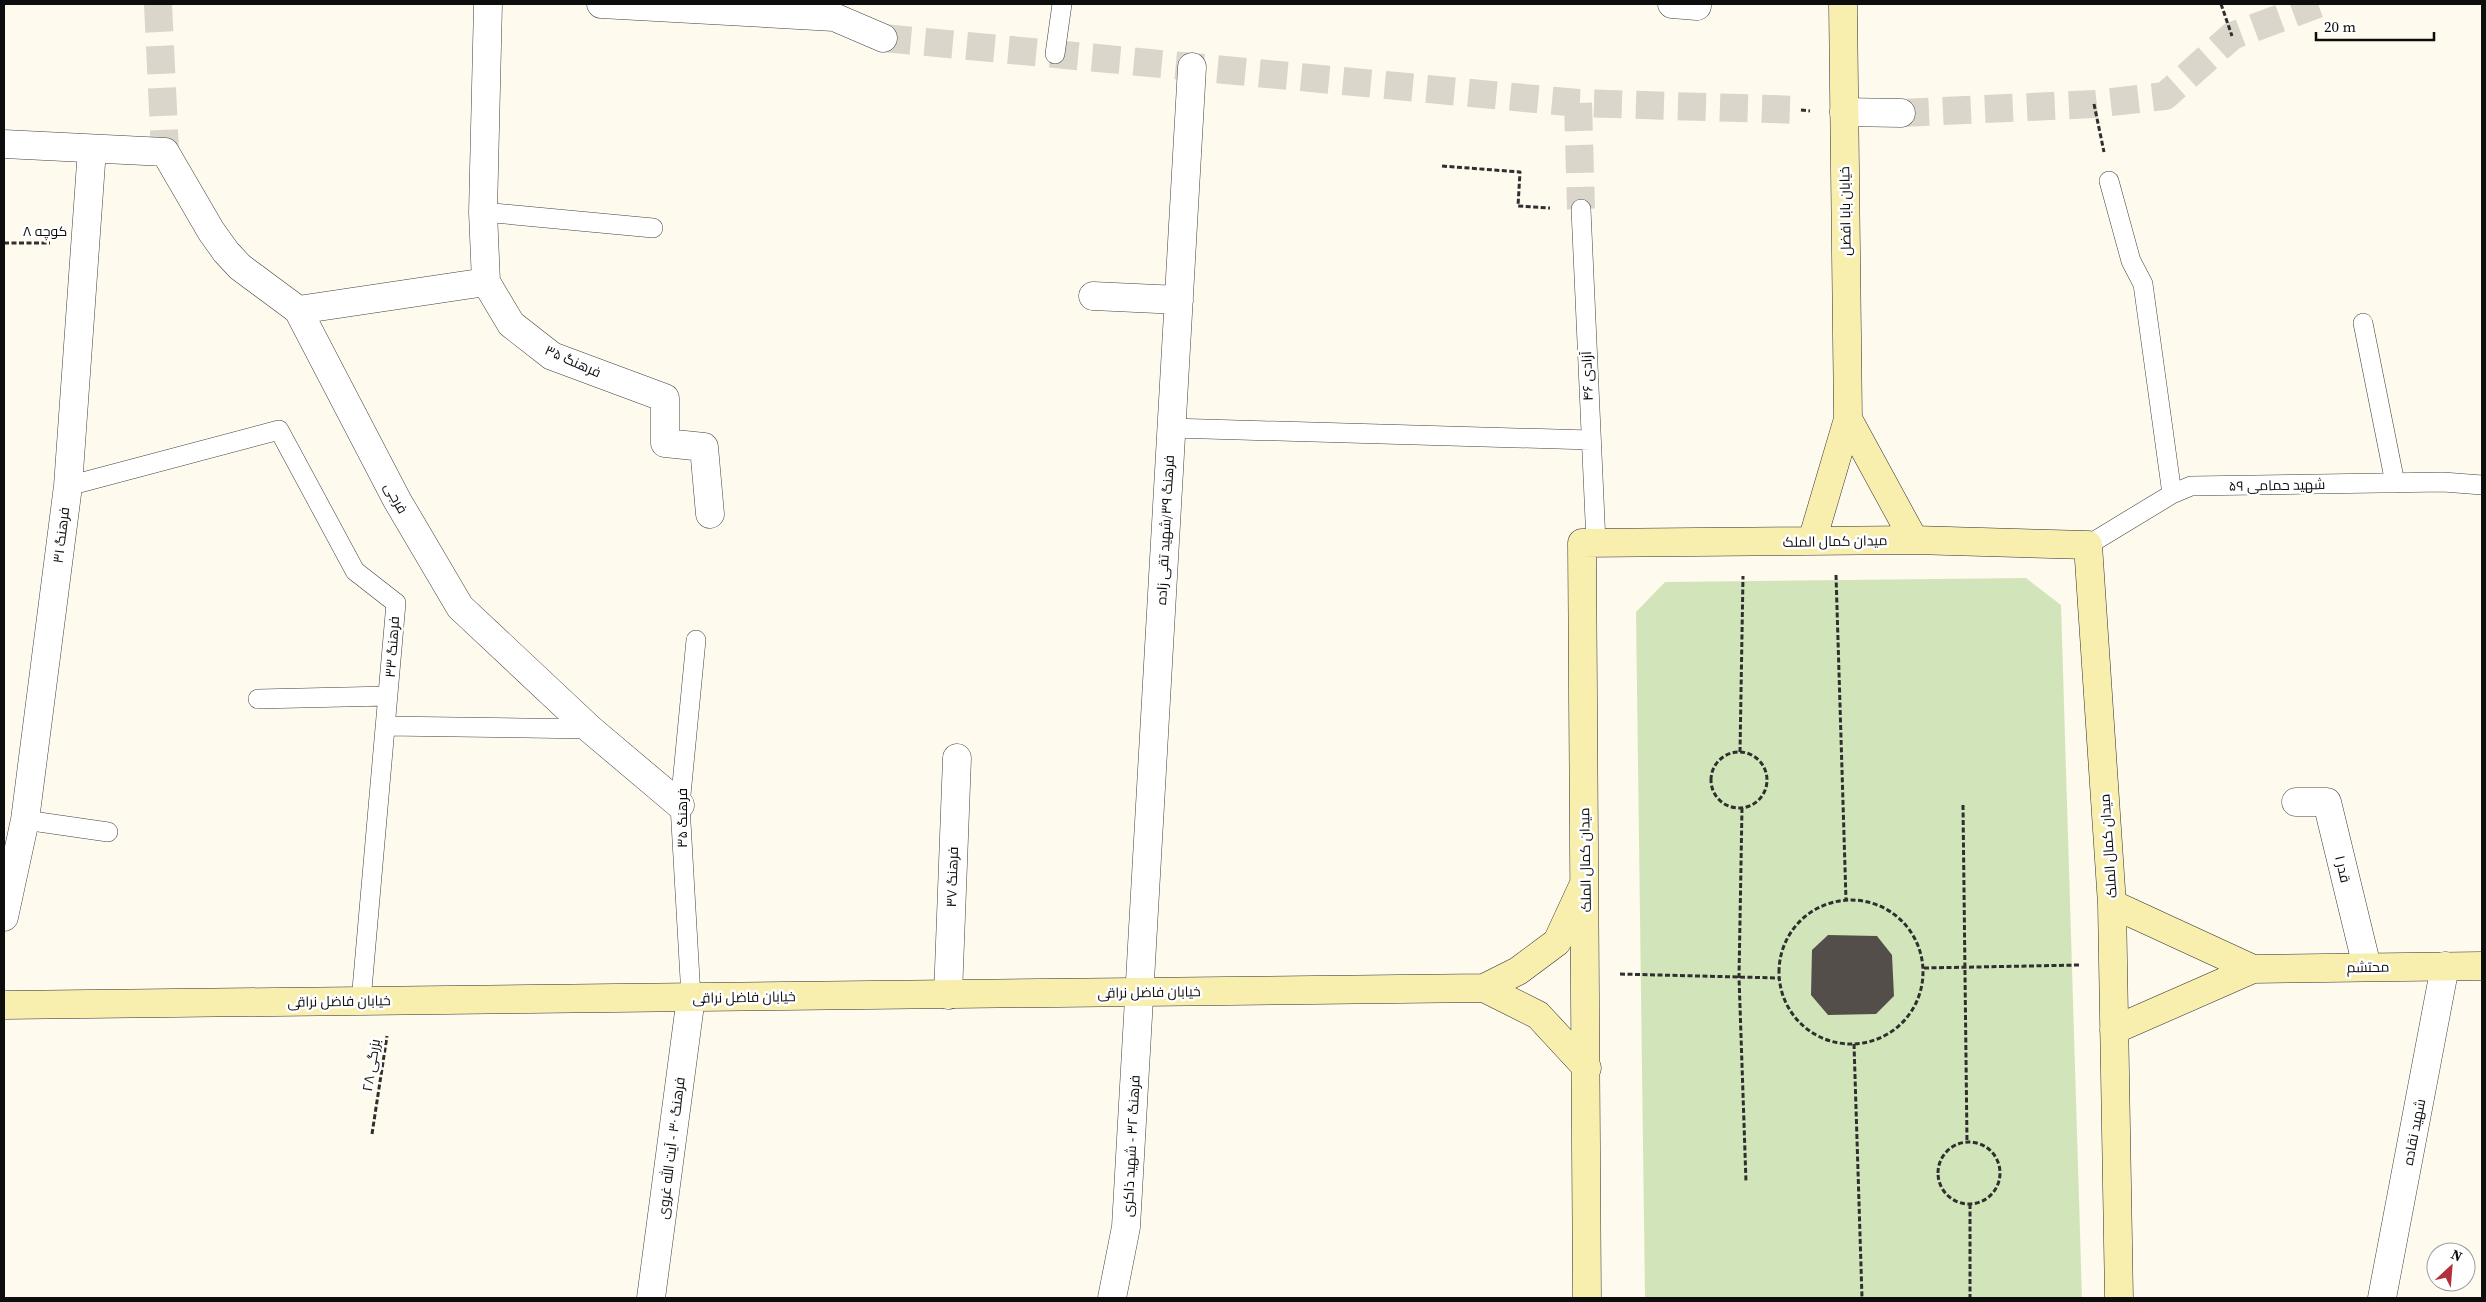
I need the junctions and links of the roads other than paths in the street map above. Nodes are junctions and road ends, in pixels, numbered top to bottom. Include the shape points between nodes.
1 (488, 4) edge
2 (601, 4) edge
3 (1062, 4) edge
4 (1672, 4) edge
5 (1697, 4) edge
6 (1842, 4) edge
7 (883, 38) tunnel mouth
8 (1055, 54) dead end
9 (1192, 67) dead end
10 (1844, 112) junction
11 (1901, 113) tunnel mouth
12 (4, 144) edge
13 (92, 149) junction
14 (2109, 181) road end
15 (1581, 209) tunnel mouth
16 (483, 212) junction
17 (653, 228) dead end
18 (486, 282) junction
19 (1093, 296) dead end
20 (1179, 300) junction
21 (298, 310) junction
22 (2363, 323) dead end
23 (1848, 419) junction
24 (1171, 428) junction
25 (1590, 440) junction
26 (2394, 483) junction
27 (2482, 485) edge
28 (68, 486) junction
29 (2172, 494) junction
30 (710, 514) dead end
31 (1914, 540) junction
32 (1824, 542) junction
33 (1596, 543) junction
34 (2088, 545) junction
35 (696, 640) dead end
36 (388, 696) junction
37 (258, 699) dead end
38 (386, 726) junction
39 (590, 729) junction
40 (957, 758) dead end
41 (2296, 802) dead end
42 (680, 805) junction
43 (25, 820) junction
44 (108, 832) dead end
45 (1585, 881) junction
46 (2112, 904) junction
47 (4, 917) edge
48 (2445, 966) junction
49 (2482, 966) edge
50 (2367, 967) junction
51 (2254, 969) junction
52 (1484, 988) junction
53 (1139, 992) junction
54 (948, 995) junction
55 (691, 997) junction
56 (361, 1001) junction
57 (4, 1005) edge
58 (2114, 1030) junction
59 (1587, 1068) junction
60 (651, 1298) edge
61 (1112, 1298) edge
62 (1587, 1298) edge
63 (2119, 1298) edge
64 (2382, 1298) edge

1 - 16 street, فرهنگ ۳۵
2 - 7 street via 834,17
3 - 8 lane
4 - 5 street
6 - 10 main road, خیابان بابا افضل
9 - 20 street, فرهنگ ۳۹/شهید تقی زاده
10 - 11 street
10 - 23 main road, خیابان بابا افضل
12 - 13 street
13 - 21 street, فرجی via 165,152 226,252 240,267
13 - 28 street, فرهنگ ۳۱
14 - 29 lane via 2131,261 2143,284
15 - 25 lane, آزادی ۴۶
16 - 17 lane
16 - 18 street, فرهنگ ۳۵
18 - 21 street
18 - 30 street, فرهنگ ۳۵ via 511,324 552,356 665,398 665,443 704,447
19 - 20 street
20 - 24 street, فرهنگ ۳۹/شهید تقی زاده
21 - 39 street, فرجی via 396,500 460,607
22 - 26 lane
23 - 31 main road, خیابان بابا افضل
23 - 32 main road, خیابان بابا افضل
24 - 25 lane
24 - 53 street, فرهنگ ۳۹/شهید تقی زاده
25 - 33 lane, آزادی ۴۶
26 - 27 lane, شهید حمامی ۵۹
26 - 29 lane, شهید حمامی ۵۹ via 2191,486
28 - 36 lane, فرهنگ ۳۳ via 279,430 356,572 396,603
28 - 43 street, فرهنگ ۳۱
29 - 34 lane, شهید حمامی ۵۹
31 - 32 main road, میدان کمال الملک
31 - 34 main road, میدان کمال الملک
32 - 33 main road, میدان کمال الملک
33 - 45 main road, میدان کمال الملک via 1582,544
34 - 46 main road, میدان کمال الملک
35 - 42 lane, فرهنگ ۳۵
36 - 37 lane
36 - 38 lane, فرهنگ ۳۳
38 - 39 lane
38 - 56 lane, فرهنگ ۳۳
39 - 42 street, فرجی
40 - 54 street, فرهنگ ۳۷
41 - 50 street, قدر ۱ via 2327,802
42 - 55 lane, فرهنگ ۳۵
43 - 44 lane
43 - 47 street, فرهنگ ۳۱
45 - 52 main road, خیابان فاضل نراقی via 1557,942 1518,971
45 - 59 main road, میدان کمال الملک
46 - 51 main road, محتشم
46 - 58 main road, میدان کمال الملک
48 - 49 main road, محتشم
48 - 50 main road, محتشم
48 - 64 street, شهید نقاده
50 - 51 main road, محتشم
51 - 58 main road, محتشم
52 - 53 main road, خیابان فاضل نراقی
52 - 59 main road, خیابان فاضل نراقی via 1538,1015
53 - 54 main road, خیابان فاضل نراقی
53 - 61 street, فرهنگ ۳۲ - شهید ذاکری via 1126,1227
54 - 55 main road, خیابان فاضل نراقی
55 - 56 main road, خیابان فاضل نراقی
55 - 60 street, فرهنگ ۳۰ - آیت الله غروی
56 - 57 main road, خیابان فاضل نراقی
58 - 63 main road, میدان کمال الملک
59 - 62 main road, میدان کمال الملک

